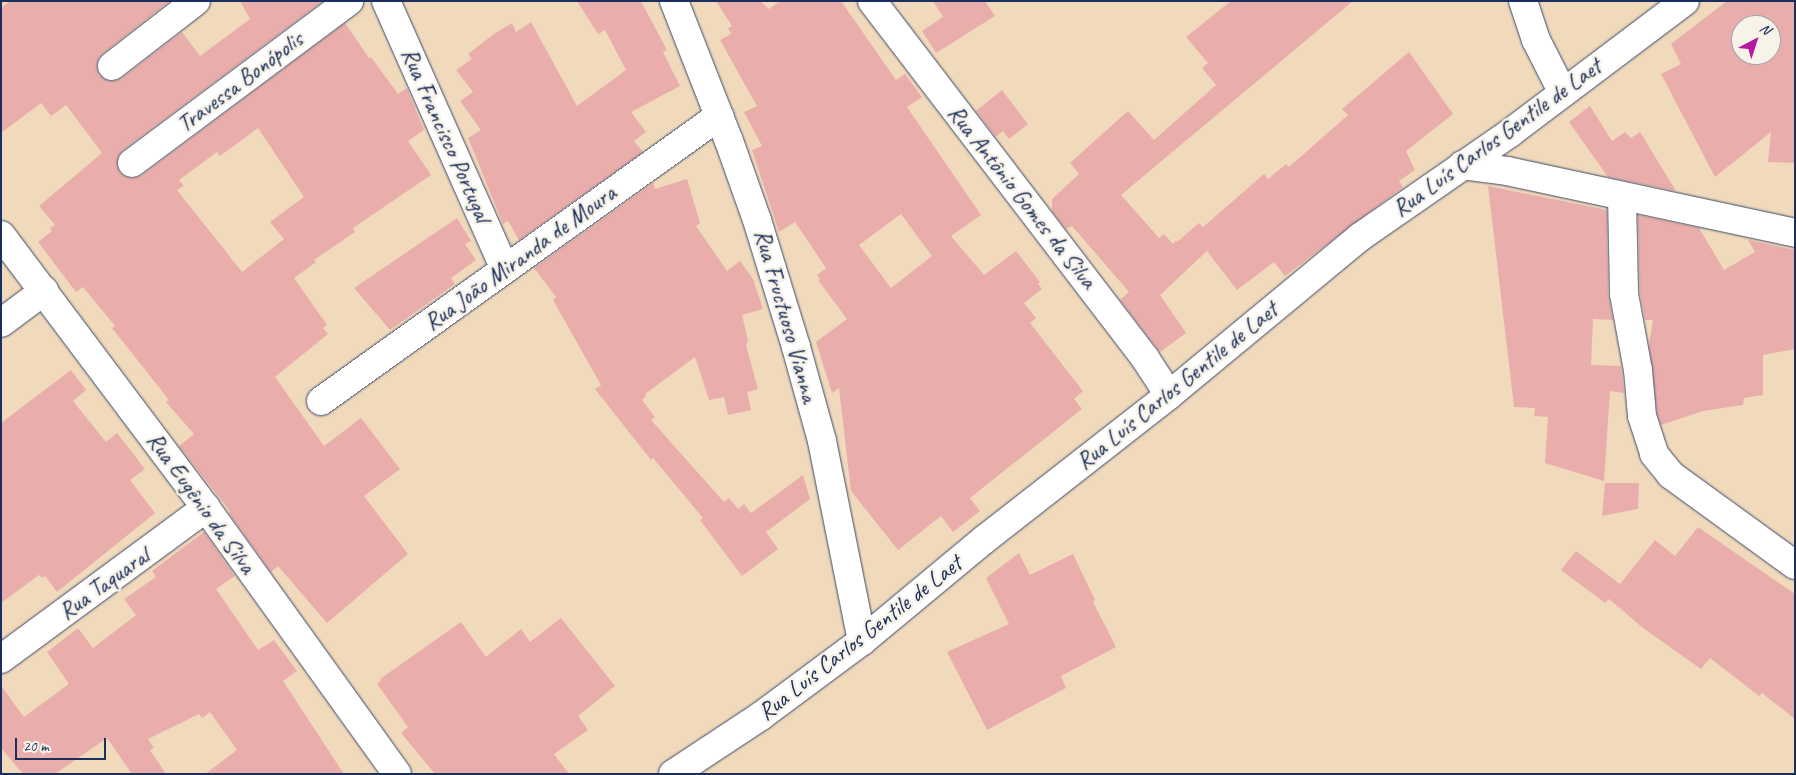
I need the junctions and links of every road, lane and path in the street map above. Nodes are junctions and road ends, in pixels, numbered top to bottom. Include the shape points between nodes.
1 (196, 1) edge
2 (349, 1) edge
3 (386, 1) edge
4 (674, 1) edge
5 (872, 1) edge
6 (1523, 1) edge
7 (1684, 1) edge
8 (112, 66) dead end
9 (1563, 93) junction
10 (719, 116) junction
11 (132, 163) dead end
12 (1462, 166) junction
13 (1622, 197) junction
14 (1795, 233) edge
15 (1, 235) edge
16 (505, 269) junction
17 (44, 291) junction
18 (1, 323) edge
19 (1169, 395) junction
20 (321, 401) dead end
21 (206, 508) junction
22 (1795, 565) edge
23 (862, 641) junction
24 (1, 660) edge
25 (397, 774) edge
26 (673, 774) edge

1 - 8 street
2 - 11 street, Travessa Bonópolis
3 - 16 street, Rua Francisco Portugal
4 - 10 street, Rua Fructuoso Vianna
5 - 19 street, Rua Antônio Gomes da Silva via 1145,358
6 - 9 street via 1536,40
7 - 9 street, Rua Luís Carlos Gentile de Laet
9 - 12 street, Rua Luís Carlos Gentile de Laet
10 - 16 street, Rua João Miranda de Moura
10 - 23 street, Rua Fructuoso Vianna via 757,220 822,441
12 - 13 street via 1507,171
12 - 19 street, Rua Luís Carlos Gentile de Laet via 1360,237
13 - 14 street
13 - 22 street via 1624,294 1638,370 1642,416 1654,454 1671,475
15 - 17 street, Rua Eugênio da Silva
16 - 20 street, Rua João Miranda de Moura
17 - 18 street
17 - 21 street, Rua Eugênio da Silva
19 - 23 street, Rua Luís Carlos Gentile de Laet via 985,539
21 - 24 street, Rua Taquaral
21 - 25 street, Rua Eugênio da Silva
23 - 26 street, Rua Luís Carlos Gentile de Laet via 762,716

